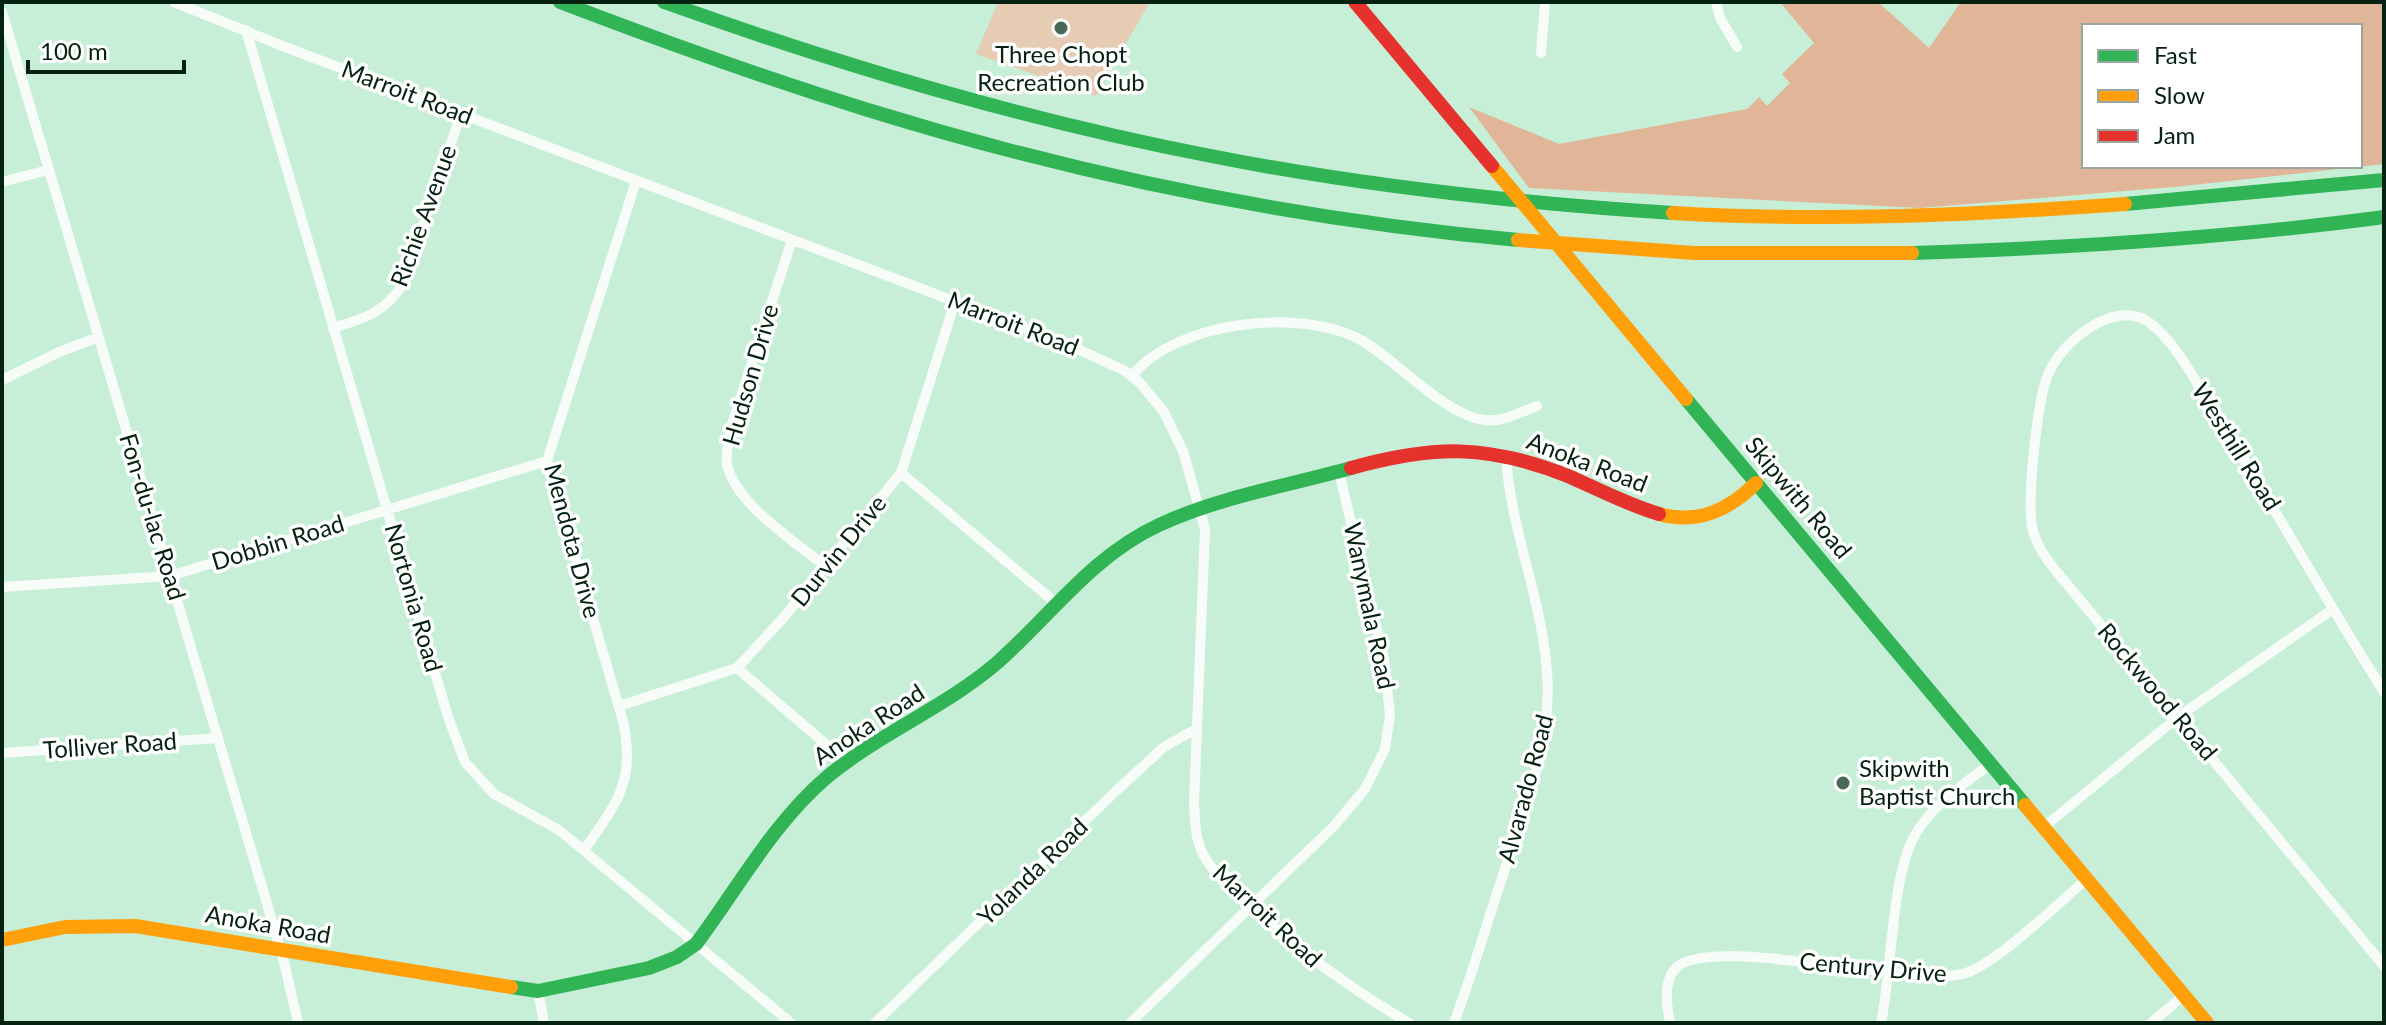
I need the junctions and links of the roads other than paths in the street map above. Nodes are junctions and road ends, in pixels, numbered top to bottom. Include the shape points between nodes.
1 (174, 2) edge
2 (560, 2) edge
3 (664, 2) edge
4 (1355, 2) edge
5 (1545, 2) edge
6 (1716, 2) edge
7 (2, 12) edge
8 (246, 30) junction
9 (1737, 47) dead end
10 (1541, 53) dead end
11 (461, 114) junction
12 (48, 170) junction
13 (2384, 180) edge
14 (636, 181) junction
15 (2, 182) edge
16 (2384, 217) edge
17 (792, 240) junction
18 (955, 302) junction
19 (333, 328) junction
20 (99, 337) junction
21 (1132, 376) junction
22 (2, 380) edge
23 (2046, 381) joint
24 (1537, 406) dead end
25 (1506, 456) junction
26 (547, 461) junction
27 (1339, 472) junction
28 (901, 473) junction
29 (1756, 483) junction
30 (387, 510) junction
31 (1198, 511) junction
32 (826, 567) junction
33 (170, 576) junction
34 (2, 587) edge
35 (1057, 604) junction
36 (2333, 609) junction
37 (737, 668) junction
38 (2384, 692) edge
39 (619, 706) junction
40 (2178, 717) junction
41 (1196, 729) junction
42 (218, 738) junction
43 (2, 753) edge
44 (848, 763) junction
45 (1991, 763) junction
46 (2044, 827) junction
47 (584, 850) junction
48 (2087, 879) junction
49 (1250, 907) junction
50 (2, 940) edge
51 (696, 944) junction
52 (279, 949) junction
53 (2384, 966) edge
54 (1889, 972) junction
55 (538, 991) junction
56 (2184, 995) junction
57 (298, 1023) edge
58 (544, 1023) edge
59 (791, 1023) edge
60 (875, 1023) edge
61 (1130, 1023) edge
62 (1409, 1023) edge
63 (1454, 1023) edge
64 (1670, 1023) edge
65 (1881, 1023) edge
66 (2151, 1023) edge
67 (2207, 1023) edge

1 - 8 street, Marroit Road
2 - 16 main road via 793,87 1013,151 1222,197 1484,235 1696,253 1915,255
3 - 13 main road via 804,51 1021,114 1290,171 1488,198 1774,218 1911,216 2030,212
4 - 29 main road, Skipwith Road
5 - 10 street
6 - 9 street
7 - 12 street, Fon-du-lac Road
8 - 11 street, Marroit Road
8 - 19 street, Nortonia Road
11 - 14 street, Marroit Road
11 - 19 street, Richie Avenue via 403,284 376,313
12 - 15 street
12 - 20 street, Fon-du-lac Road
14 - 17 street, Marroit Road
14 - 26 street, Mendota Drive
17 - 18 street, Marroit Road
17 - 32 street, Hudson Drive via 731,427 728,466 744,496
18 - 21 street, Marroit Road via 1102,359
18 - 28 street, Durvin Drive
19 - 30 street, Nortonia Road
20 - 22 street
20 - 33 street, Fon-du-lac Road
21 - 24 street via 1154,355 1203,332 1308,324 1337,329 1364,342 1469,416 1495,420
21 - 31 street, Marroit Road via 1176,433
23 - 36 street, Westhill Road via 2064,351 2098,321 2129,314 2148,322 2181,359
23 - 40 street, Rockwood Road via 2033,466 2031,511 2037,542
25 - 27 main road, Anoka Road via 1443,450
25 - 29 main road, Anoka Road via 1686,519 1730,506
25 - 63 street, Alvarado Road via 1539,615 1548,714 1526,805
26 - 30 street, Dobbin Road
26 - 39 street, Mendota Drive
27 - 31 main road, Anoka Road
27 - 49 street, Wanymala Road via 1386,671 1390,715 1385,749 1354,805
28 - 32 street, Durvin Drive
28 - 35 street
29 - 45 main road, Skipwith Road
30 - 33 street, Dobbin Road
30 - 47 street, Nortonia Road via 465,762 494,794
31 - 35 main road, Anoka Road via 1135,537 1103,559
31 - 41 street, Marroit Road via 1205,529
32 - 37 street, Durvin Drive
33 - 34 street, Dobbin Road
33 - 42 street, Fon-du-lac Road
35 - 44 main road, Anoka Road via 968,686
36 - 38 street, Westhill Road
36 - 40 street
37 - 39 street
37 - 44 street
39 - 47 street, Mendota Drive via 628,770 613,807
40 - 46 street
40 - 53 street, Rockwood Road
41 - 49 street, Marroit Road via 1194,803 1200,847 1220,878
41 - 60 street, Yolanda Road via 1164,747
42 - 43 street, Tolliver Road
42 - 52 street, Fon-du-lac Road
44 - 51 main road, Anoka Road via 805,796
45 - 46 main road, Skipwith Road
45 - 54 street via 1935,809 1913,838
46 - 48 main road, Skipwith Road
47 - 51 street, Nortonia Road
48 - 54 street, Century Drive via 1981,966 1950,976
48 - 56 main road, Skipwith Road
49 - 61 street, Wanymala Road
49 - 62 street, Marroit Road via 1325,970
50 - 52 main road, Anoka Road via 104,925
51 - 55 main road, Anoka Road via 649,968
51 - 59 street, Nortonia Road
52 - 55 main road, Anoka Road
52 - 57 street, Fon-du-lac Road
54 - 64 street, Century Drive via 1742,957 1691,958 1669,978
54 - 65 street
55 - 58 street
56 - 66 street
56 - 67 main road, Skipwith Road

